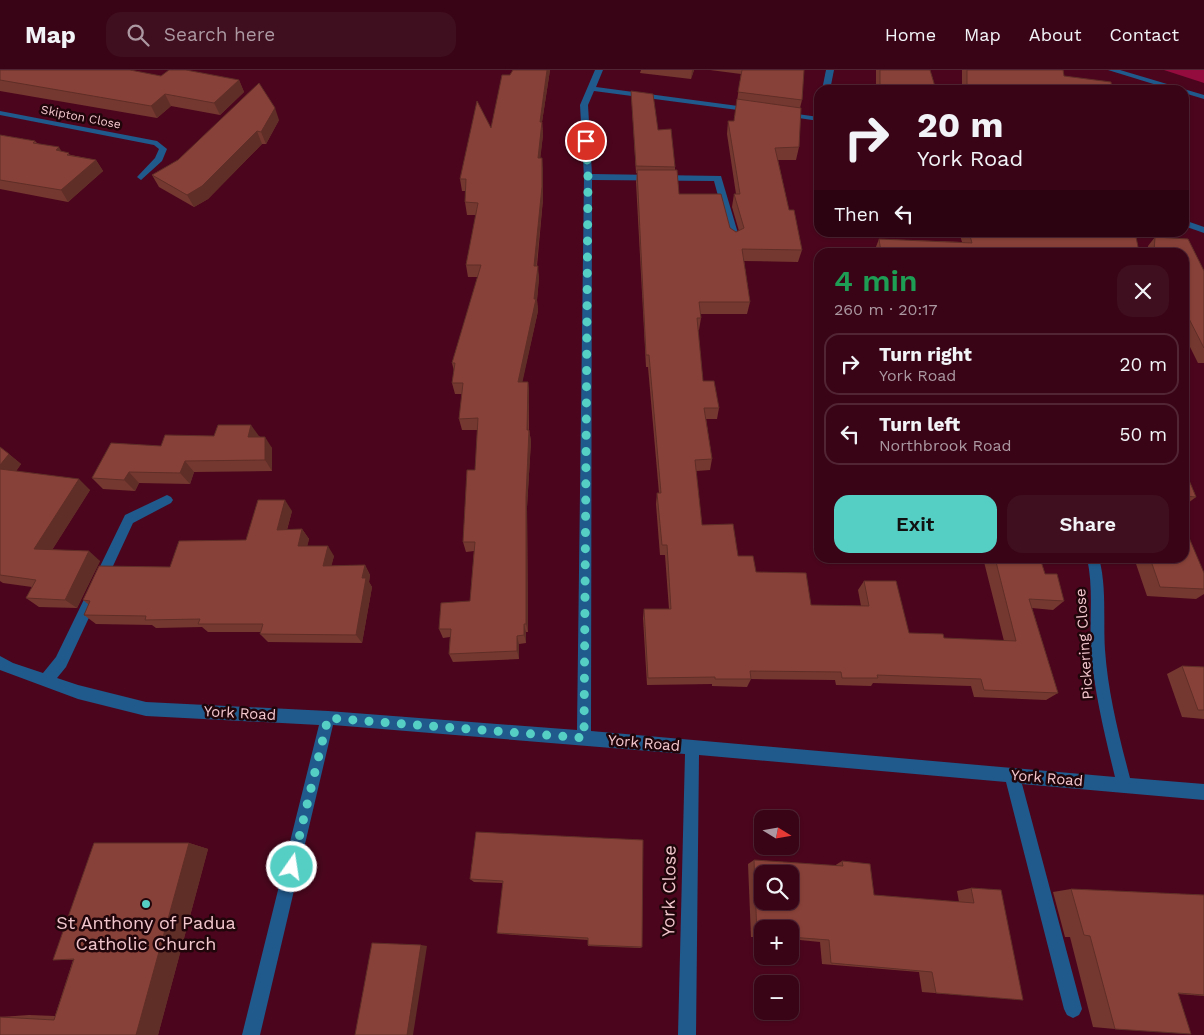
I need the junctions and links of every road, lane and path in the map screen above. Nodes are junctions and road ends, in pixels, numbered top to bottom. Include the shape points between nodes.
1 (599, 70) edge
2 (830, 70) edge
3 (1112, 70) edge
4 (827, 85) edge
5 (1164, 85) edge
6 (590, 88) junction
7 (1189, 92) edge
8 (1204, 97) edge
9 (761, 111) edge
10 (0, 113) edge
11 (780, 114) edge
12 (814, 117) edge
13 (141, 177) dead end
14 (588, 177) junction
15 (1189, 225) edge
16 (1204, 230) edge
17 (735, 240) edge
18 (167, 500) dead end
19 (1094, 563) edge
20 (0, 662) edge
21 (46, 681) junction
22 (328, 718) junction
23 (584, 738) junction
24 (692, 748) junction
25 (1012, 775) junction
26 (1124, 785) junction
27 (1204, 792) edge
28 (1073, 1009) dead end
29 (251, 1035) edge
30 (687, 1035) edge

1 - 6 street
2 - 4 street
3 - 5 street
6 - 9 street
6 - 14 street via 584,105
7 - 8 street
10 - 13 street, Skipton Close via 157,144 163,149 159,159
11 - 12 street
14 - 17 street via 718,178
14 - 23 street
15 - 16 street
18 - 21 street via 129,518 61,662
19 - 26 street, Pickering Close via 1101,687
20 - 21 street, York Road
21 - 22 street, York Road via 146,709
22 - 23 street, York Road
22 - 29 street
23 - 24 street, York Road
24 - 25 street, York Road
24 - 30 street, York Close
25 - 26 street, York Road
25 - 28 street
26 - 27 street, York Road

